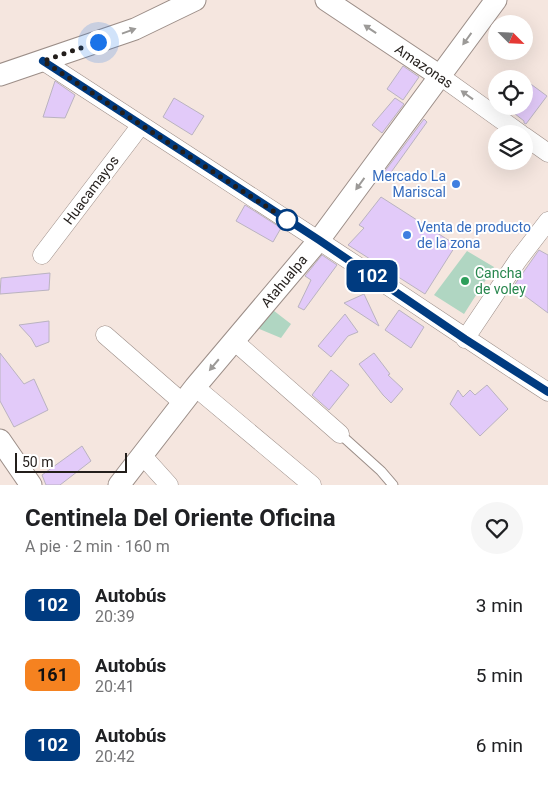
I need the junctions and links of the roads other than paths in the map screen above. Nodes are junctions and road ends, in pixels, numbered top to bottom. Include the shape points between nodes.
1 (194, 0) edge
2 (326, 0) edge
3 (496, 0) edge
4 (43, 61) junction
5 (0, 75) edge
6 (440, 76) junction
7 (141, 125) junction
8 (508, 125) edge
9 (533, 143) edge
10 (548, 153) edge
11 (548, 221) edge
12 (319, 240) junction
13 (42, 255) dead end
14 (105, 335) dead end
15 (465, 339) junction
16 (234, 341) junction
17 (548, 392) edge
18 (189, 395) junction
19 (340, 434) joint
20 (0, 440) edge
21 (142, 455) junction
22 (30, 485) edge
23 (119, 485) edge
24 (169, 485) edge
25 (312, 485) edge
26 (393, 485) edge

4 -> 1 street via 135,29
6 -> 2 street, Amazonas
3 -> 6 street, Atahualpa
4 - 5 street
4 - 7 street
8 -> 6 street, Amazonas
6 -> 12 street, Atahualpa
7 - 12 street
7 - 13 street, Huacamayos
9 - 10 street, Amazonas
11 - 15 street
12 - 15 street
12 - 16 street, Atahualpa
14 - 18 street
15 - 17 street
16 -> 18 street, Atahualpa
16 - 19 street
18 - 21 street, Atahualpa
18 - 25 street
19 - 26 lane
20 - 22 street
21 - 23 street, Atahualpa
21 - 24 street

